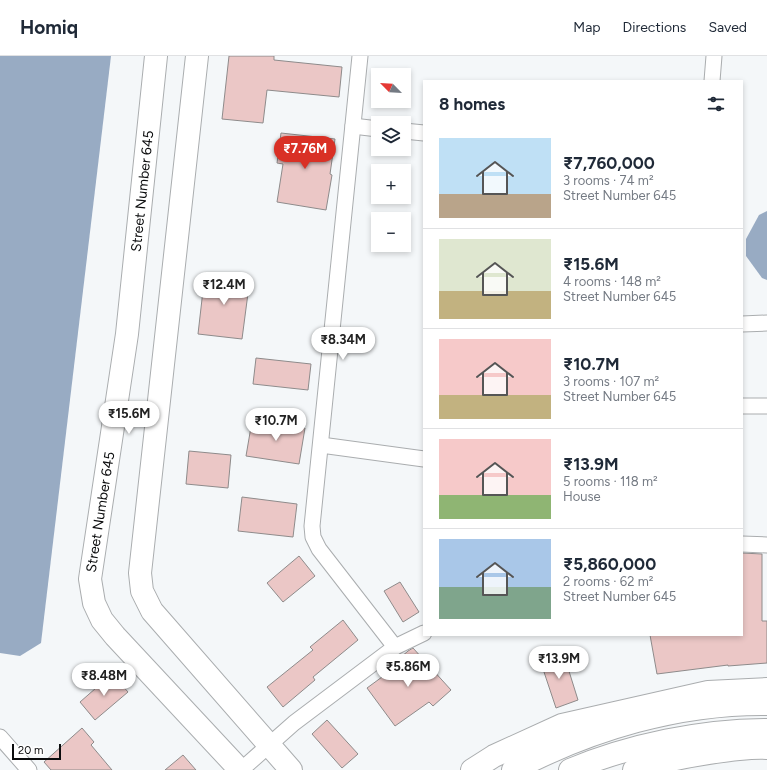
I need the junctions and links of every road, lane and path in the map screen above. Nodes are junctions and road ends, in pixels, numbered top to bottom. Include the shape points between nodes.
1 (156, 56) edge
2 (197, 56) edge
3 (360, 56) edge
4 (714, 56) edge
5 (712, 80) edge
6 (353, 126) junction
7 (371, 127) edge
8 (411, 132) edge
9 (423, 133) edge
10 (743, 324) edge
11 (767, 324) edge
12 (743, 406) edge
13 (767, 406) edge
14 (321, 445) junction
15 (423, 459) edge
16 (743, 544) edge
17 (767, 545) edge
18 (423, 633) edge
19 (395, 647) junction
20 (767, 689) edge
21 (767, 704) edge
22 (767, 730) edge
23 (0, 737) edge
24 (767, 748) edge
25 (251, 761) edge
26 (29, 770) edge
27 (291, 770) edge
28 (472, 770) edge
29 (513, 770) edge
30 (570, 770) edge
31 (634, 770) edge

1 - 25 street, Street Number 645 via 127,334 90,579 94,603 102,620 116,636
2 - 25 street, Street Number 645 via 140,573 142,591 152,611
3 - 6 street
4 - 5 street
6 - 7 street
6 - 14 street
8 - 9 street
10 - 11 street
12 - 13 street
14 - 15 street
14 - 19 street via 313,537 318,549
16 - 17 street
18 - 19 street
19 - 25 street via 294,723
20 - 28 street via 708,692 562,725 494,756
21 - 29 street via 712,706 652,717 567,744
22 - 30 street via 666,741 607,756
23 - 26 street
24 - 31 street via 757,747 679,758
25 - 27 street, Street Number 645

